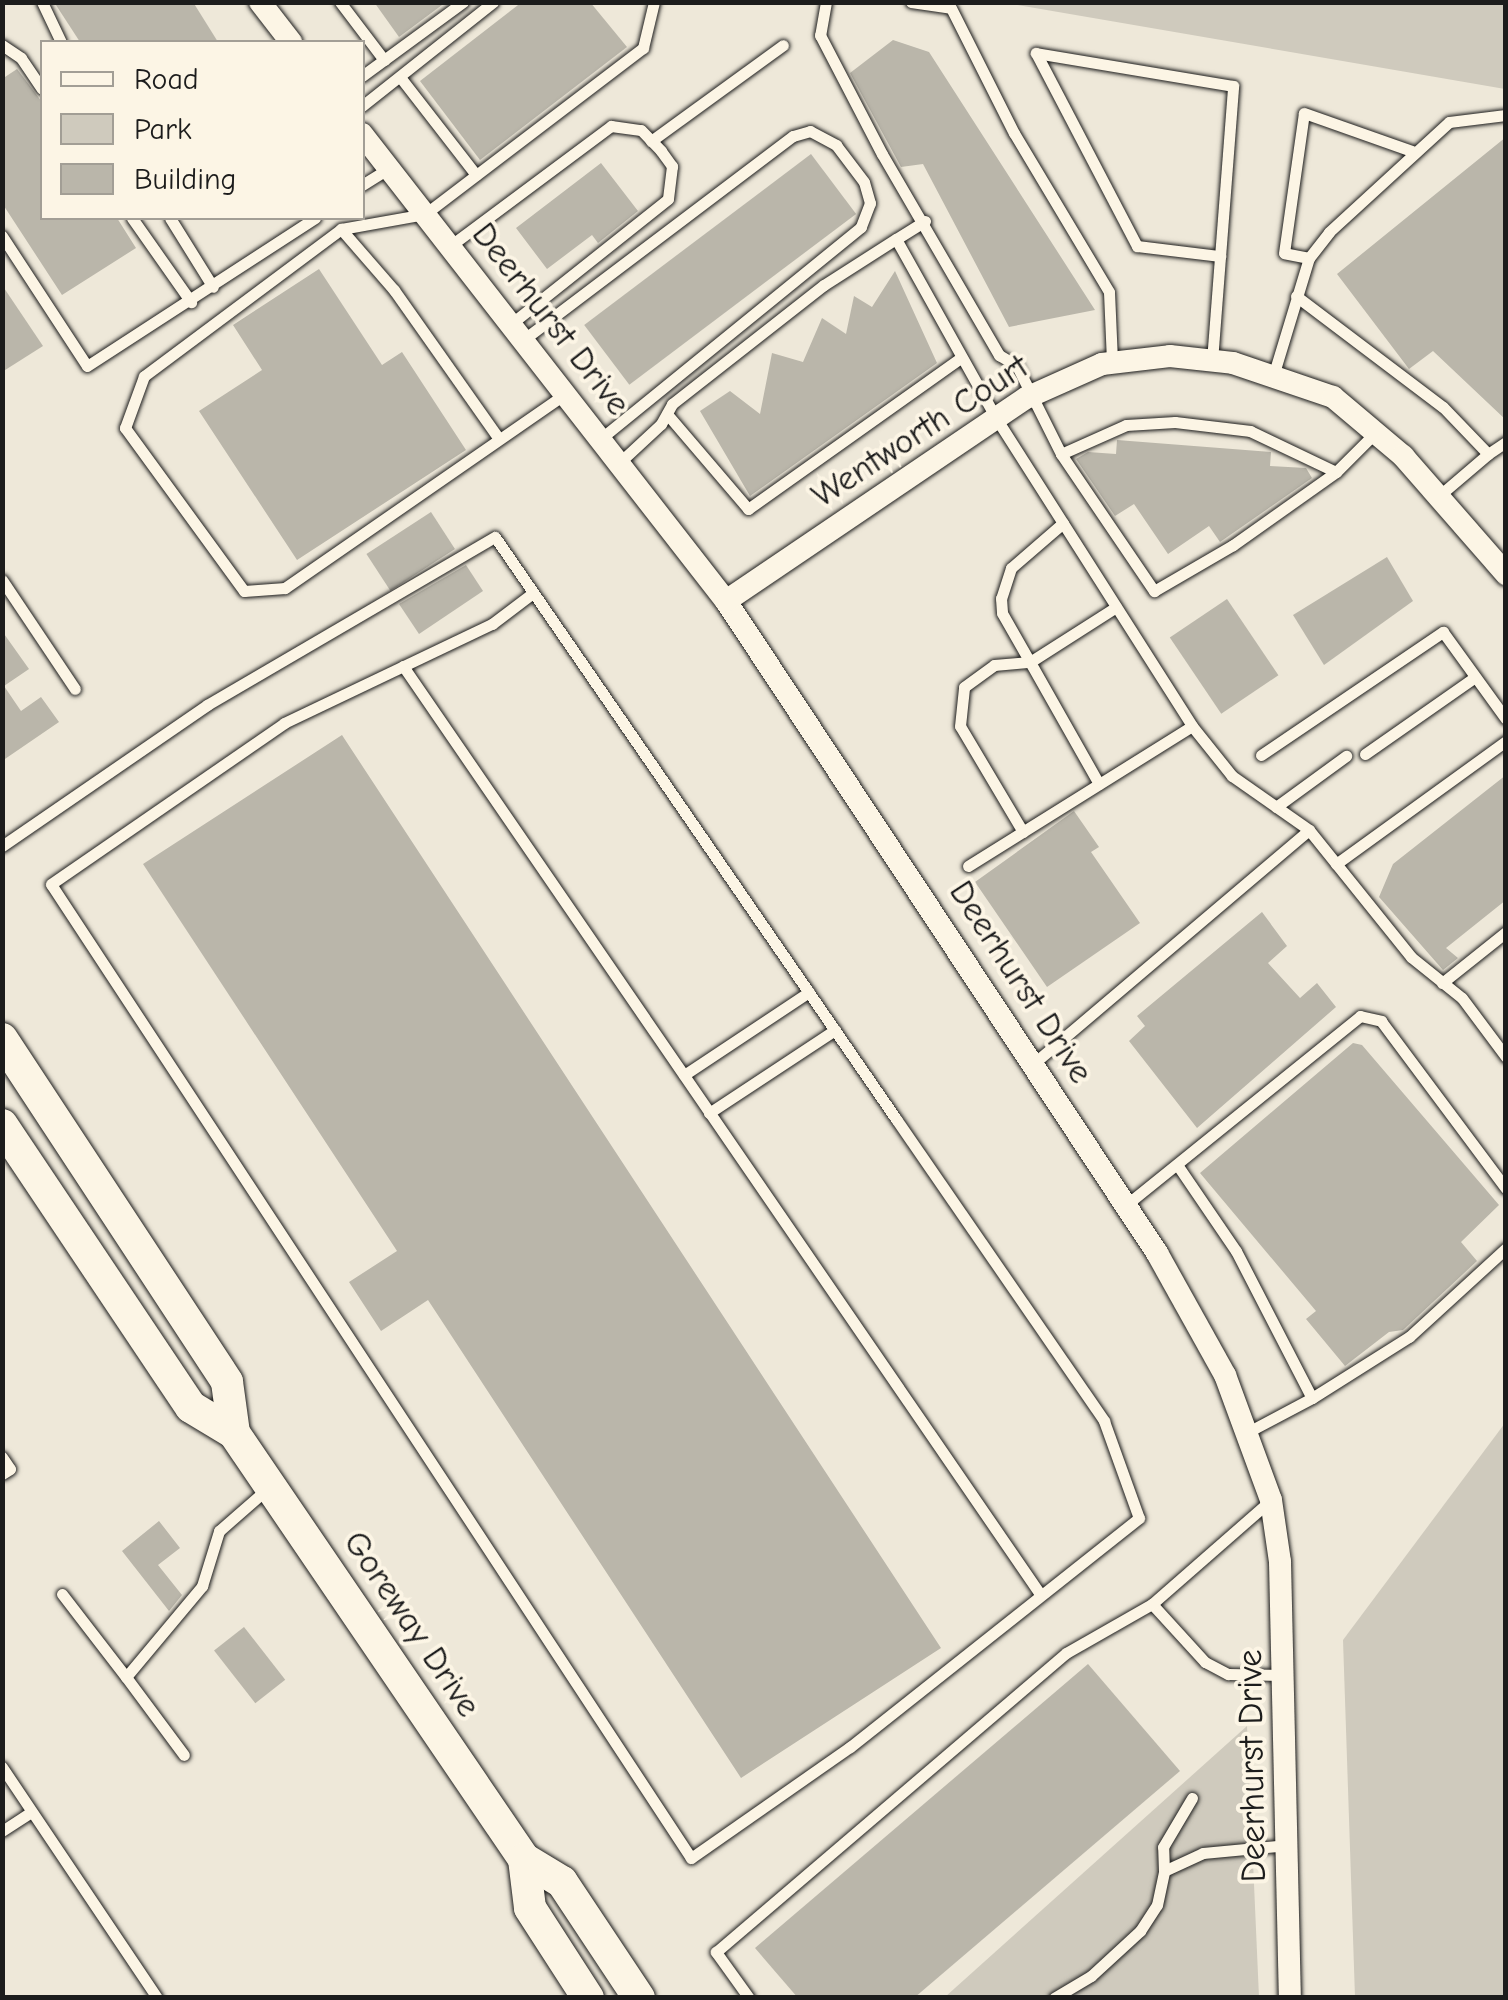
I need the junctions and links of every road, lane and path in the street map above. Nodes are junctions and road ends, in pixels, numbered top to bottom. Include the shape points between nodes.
1 (42, 2) edge
2 (340, 2) edge
3 (463, 2) edge
4 (494, 2) edge
5 (654, 2) edge
6 (826, 2) edge
7 (912, 2) edge
8 (264, 4) edge
9 (60, 40) edge
10 (290, 40) edge
11 (2, 45) edge
12 (783, 45) dead end
13 (384, 60) junction
14 (365, 74) edge
15 (400, 76) junction
16 (40, 86) edge
17 (365, 104) edge
18 (1506, 115) edge
19 (365, 138) edge
20 (652, 141) junction
21 (1412, 152) junction
22 (388, 168) junction
23 (476, 174) junction
24 (365, 183) edge
25 (425, 214) junction
26 (133, 220) edge
27 (171, 220) edge
28 (312, 220) edge
29 (925, 221) junction
30 (341, 229) junction
31 (2, 236) edge
32 (896, 239) junction
33 (450, 246) junction
34 (1220, 256) junction
35 (1309, 258) junction
36 (213, 287) junction
37 (1296, 296) junction
38 (191, 302) junction
39 (517, 332) junction
40 (962, 357) junction
41 (1212, 360) junction
42 (1112, 362) junction
43 (1274, 373) junction
44 (565, 394) junction
45 (1032, 396) junction
46 (667, 414) junction
47 (996, 418) junction
48 (1377, 431) junction
49 (600, 438) junction
50 (499, 440) junction
51 (1506, 442) edge
52 (1061, 454) junction
53 (1488, 454) junction
54 (619, 463) junction
55 (1336, 472) junction
56 (1440, 495) junction
57 (1063, 523) junction
58 (1506, 574) edge
59 (2, 580) edge
60 (534, 593) junction
61 (726, 601) junction
62 (1116, 607) junction
63 (1030, 662) junction
64 (403, 666) junction
65 (1476, 677) junction
66 (76, 688) dead end
67 (1506, 719) edge
68 (1192, 726) junction
69 (1506, 741) edge
70 (1365, 754) dead end
71 (1261, 755) dead end
72 (1346, 756) dead end
73 (1099, 784) junction
74 (1276, 807) junction
75 (1309, 830) junction
76 (1023, 832) junction
77 (2, 846) edge
78 (1336, 864) junction
79 (968, 866) dead end
80 (1506, 932) edge
81 (1442, 984) junction
82 (809, 992) junction
83 (835, 1030) junction
84 (1506, 1031) edge
85 (2, 1039) edge
86 (1493, 1040) junction
87 (1506, 1057) edge
88 (1033, 1064) junction
89 (684, 1075) junction
90 (710, 1113) junction
91 (2, 1125) edge
92 (1178, 1166) junction
93 (1506, 1189) edge
94 (1126, 1205) junction
95 (1506, 1248) edge
96 (1312, 1398) junction
97 (1246, 1432) junction
98 (234, 1433) junction
99 (2, 1458) edge
100 (2, 1474) edge
101 (270, 1486) junction
102 (1271, 1500) junction
103 (62, 1594) dead end
104 (1040, 1594) junction
105 (1152, 1604) junction
106 (1287, 1675) junction
107 (126, 1676) junction
108 (184, 1755) dead end
109 (2, 1766) edge
110 (1192, 1798) dead end
111 (32, 1812) junction
112 (2, 1831) edge
113 (1288, 1845) junction
114 (524, 1859) junction
115 (1164, 1871) junction
116 (157, 1998) edge
117 (588, 1998) edge
118 (639, 1998) edge
119 (750, 1998) edge
120 (1054, 1998) edge
121 (1290, 1998) edge

1 - 9 lane
2 - 13 lane
3 - 13 lane
4 - 15 lane
5 - 23 lane via 642,48
6 - 29 lane via 820,34
7 - 42 lane via 951,8 1014,132 1109,292
8 - 10 street
11 - 16 lane via 21,58
12 - 20 lane
13 - 14 lane
15 - 17 lane
15 - 23 lane
18 - 21 lane via 1449,122
19 - 22 street, Deerhurst Drive
20 - 33 lane via 627,123 611,126
20 - 39 lane via 672,166 668,198
21 - 35 lane
21 - 35 lane via 1304,113 1284,253
22 - 24 lane
22 - 25 street, Deerhurst Drive
23 - 25 lane
25 - 30 lane
25 - 33 street, Deerhurst Drive
26 - 38 lane
27 - 36 lane
28 - 36 lane
29 - 32 lane
29 - 45 lane via 999,356 1016,366
30 - 50 lane via 394,290
30 - 50 lane via 144,376 125,428 244,591 285,588
31 - 38 lane via 87,366
32 - 40 lane
32 - 46 lane via 824,285
33 - 39 street, Deerhurst Drive
34 - 34 lane via 1233,86 1036,53 1137,246
34 - 41 lane
35 - 37 lane
36 - 38 lane
37 - 43 lane
37 - 53 lane via 1443,408
39 - 44 street, Deerhurst Drive
39 - 49 lane via 793,136 810,131 836,145 864,182 870,204 861,228
40 - 46 lane via 748,509
40 - 47 lane
41 - 42 street, Wentworth Court
41 - 43 street, Wentworth Court
42 - 45 street, Wentworth Court
43 - 48 street, Wentworth Court via 1333,397
44 - 49 street, Deerhurst Drive
44 - 50 lane
45 - 47 street, Wentworth Court
45 - 52 lane
46 - 54 lane
47 - 57 lane
47 - 61 street, Wentworth Court
48 - 55 lane
48 - 56 street, Wentworth Court
49 - 54 street, Deerhurst Drive
51 - 53 lane
52 - 55 lane via 1126,425 1174,422 1250,431
52 - 55 lane via 1154,591
53 - 56 lane
54 - 61 street, Deerhurst Drive
56 - 58 street, Wentworth Court
57 - 62 lane
57 - 63 lane via 1011,568 1001,598 1002,613
59 - 66 lane
60 - 64 lane via 492,624
60 - 77 lane via 495,538 207,705
60 - 82 lane
61 - 88 street, Deerhurst Drive
62 - 63 lane
62 - 68 lane
63 - 73 lane
63 - 76 lane via 994,665 964,687 958,706 960,726
64 - 89 lane
64 - 104 lane via 284,723 51,884 691,1858 850,1747
65 - 67 lane
65 - 70 lane
65 - 71 lane via 1443,632
68 - 73 lane
68 - 74 lane via 1232,776
69 - 78 lane
72 - 74 lane
73 - 76 lane
74 - 75 lane
75 - 78 lane
75 - 88 lane
76 - 79 lane
78 - 81 lane via 1411,957
80 - 81 lane
81 - 86 lane via 1462,998
82 - 83 lane
82 - 89 lane
83 - 90 lane
83 - 104 lane via 1104,1422 1139,1518
84 - 86 lane
85 - 98 main road, Goreway Drive via 227,1382
86 - 87 lane
88 - 94 street, Deerhurst Drive
89 - 90 lane
90 - 104 lane
91 - 98 main road, Goreway Drive via 191,1406
92 - 93 lane via 1360,1016 1381,1022
92 - 94 lane
92 - 96 lane via 1236,1252
94 - 97 street, Deerhurst Drive via 1225,1374
95 - 96 lane via 1409,1337
96 - 97 lane
97 - 102 street, Deerhurst Drive
98 - 101 main road, Goreway Drive
99 - 100 lane via 10,1469
101 - 107 lane via 218,1531 202,1586
101 - 114 main road, Goreway Drive
102 - 105 lane
102 - 106 street, Deerhurst Drive
103 - 107 lane
105 - 106 lane via 1205,1662 1228,1674
105 - 119 lane via 1066,1653 716,1952
106 - 113 street, Deerhurst Drive
107 - 108 lane
109 - 111 lane
110 - 115 lane via 1162,1848
111 - 112 lane
111 - 116 lane
113 - 115 lane via 1202,1852
113 - 121 street, Deerhurst Drive
114 - 117 main road, Goreway Drive via 530,1908
114 - 118 main road, Goreway Drive via 562,1882
115 - 120 lane via 1157,1905 1140,1931 1091,1976

